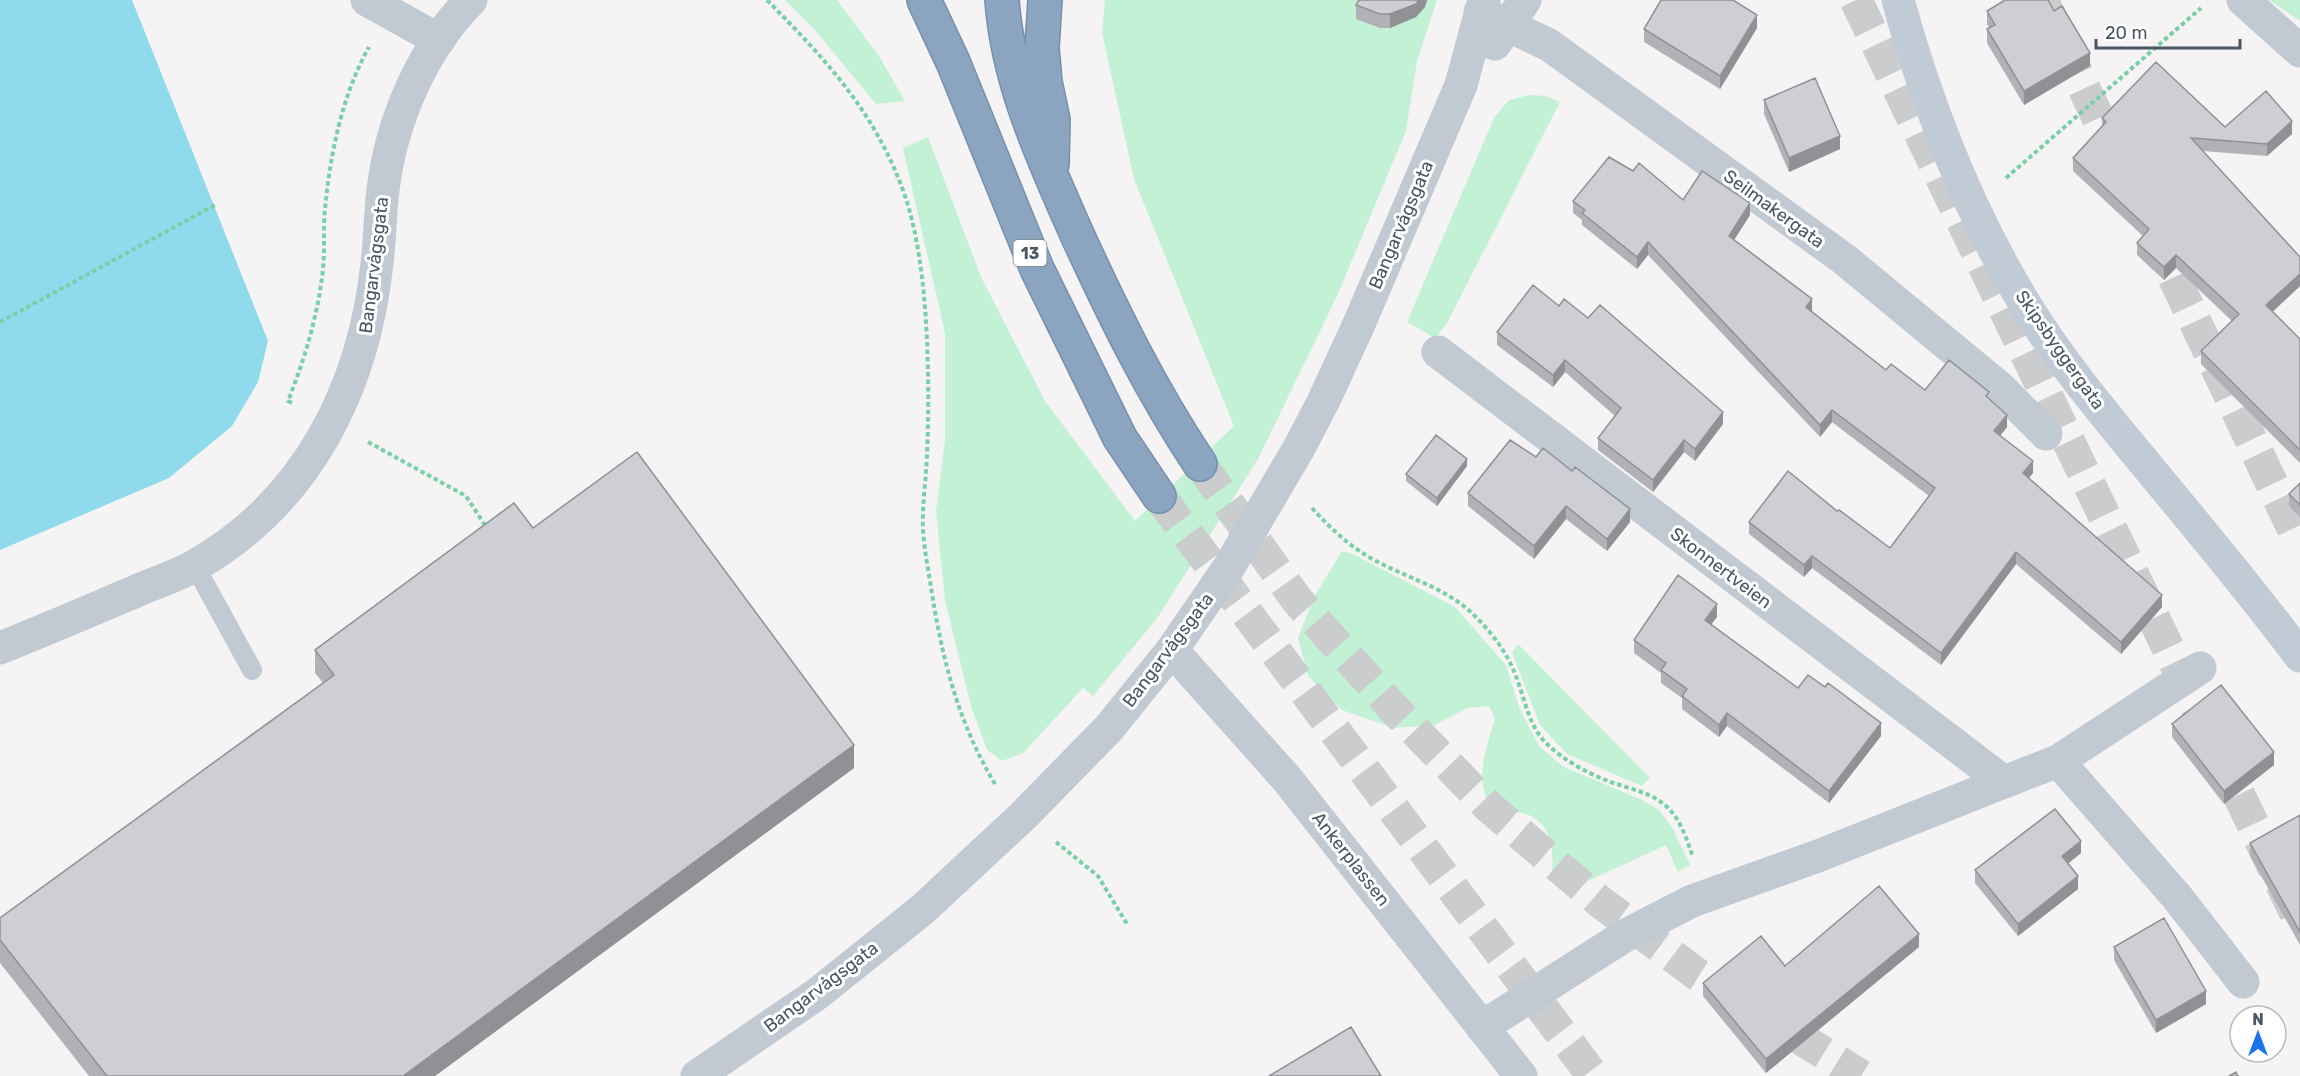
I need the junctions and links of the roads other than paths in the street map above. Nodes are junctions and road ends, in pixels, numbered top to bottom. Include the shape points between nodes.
1 (471, 0) edge
2 (924, 0) edge
3 (1002, 0) edge
4 (1045, 0) edge
5 (1898, 0) edge
6 (2243, 0) edge
7 (1482, 6) edge
8 (378, 7) edge
9 (1517, 13) edge
10 (439, 40) junction
11 (2300, 51) edge
12 (1461, 85) junction
13 (1052, 178) junction
14 (1438, 352) dead end
15 (2046, 434) dead end
16 (1200, 464) tunnel mouth
17 (1159, 496) tunnel mouth
18 (195, 566) junction
19 (0, 648) edge
20 (1172, 650) junction
21 (2300, 656) edge
22 (2200, 668) dead end
23 (252, 670) dead end
24 (2058, 761) junction
25 (2004, 782) junction
26 (2243, 982) dead end
27 (1482, 1027) junction
28 (697, 1076) edge
29 (1521, 1076) edge

1 - 10 street, Bangarvågsgata
2 - 17 highway, 13 via 1046,289 1120,438
3 - 13 highway via 1005,39 1016,86
4 - 13 highway via 1042,48 1053,120
5 - 21 main road, Skipsbyggergata via 1917,71 1969,203 2028,309 2084,389
6 - 11 street
7 - 9 street, Seilmakergata
7 - 12 street, Bangarvågsgata
8 - 10 street
9 - 12 street, Bangarvågsgata
9 - 15 street, Seilmakergata via 1549,45 1844,259 1999,387
10 - 18 street, Bangarvågsgata via 413,86 395,131 383,188 377,264 364,345 333,424 302,472 266,511
12 - 20 street, Bangarvågsgata via 1319,410 1229,567
13 - 16 highway via 1116,320
14 - 25 street, Skonnertveien
18 - 19 street, Bangarvågsgata
18 - 23 lane
20 - 27 street, Ankerplassen via 1287,779
20 - 28 street, Bangarvågsgata via 1109,728 923,909 817,994
22 - 24 street
24 - 25 street
24 - 26 street via 2177,897
25 - 27 street via 1809,860 1709,894 1626,935
27 - 29 street, Ankerplassen

